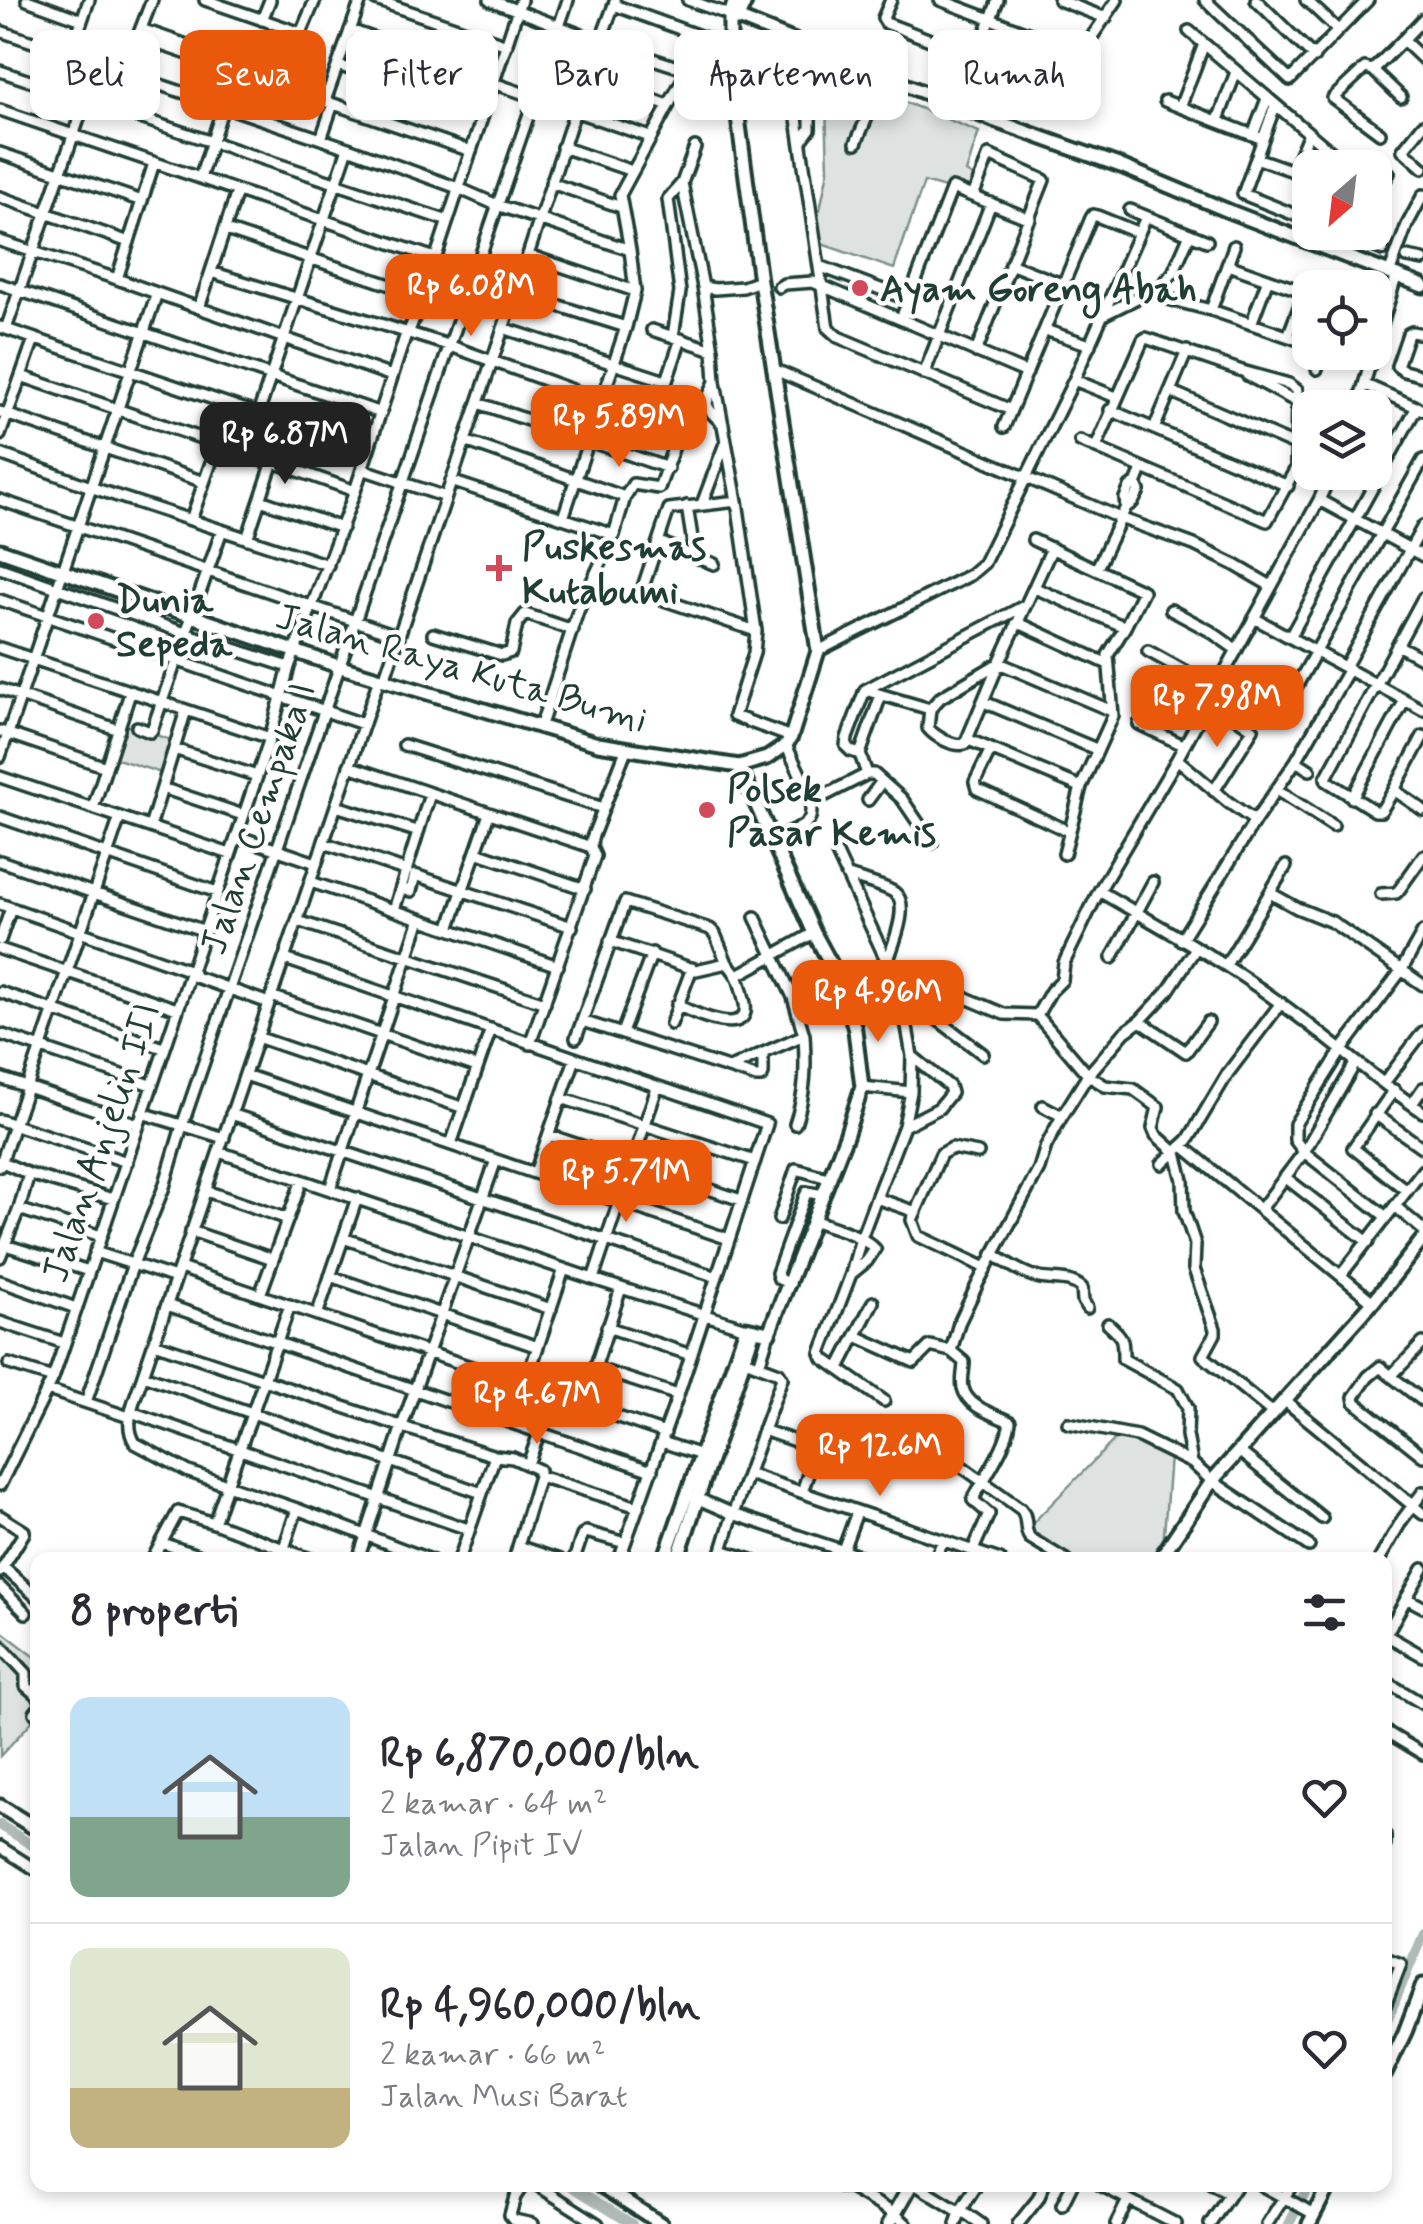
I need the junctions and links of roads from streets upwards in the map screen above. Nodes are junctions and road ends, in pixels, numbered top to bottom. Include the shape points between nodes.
1 (27, 0) edge
2 (90, 0) edge
3 (138, 0) edge
4 (205, 0) edge
5 (270, 0) edge
6 (315, 0) edge
7 (361, 0) edge
8 (376, 0) edge
9 (490, 0) edge
10 (568, 0) edge
11 (688, 0) edge
12 (736, 0) edge
13 (746, 0) edge
14 (891, 0) edge
15 (940, 0) edge
16 (998, 0) edge
17 (1059, 0) edge
18 (1117, 0) edge
19 (1205, 0) edge
20 (1256, 0) edge
21 (1306, 0) edge
22 (151, 2) edge
23 (615, 2) edge
24 (1362, 2) edge
25 (519, 4) edge
26 (1106, 18) junction
27 (990, 19) junction
28 (1423, 19) edge
29 (82, 20) junction
30 (262, 20) junction
31 (734, 20) junction
32 (560, 26) junction
33 (79, 30) edge
34 (140, 30) edge
35 (350, 30) edge
36 (559, 30) edge
37 (570, 30) edge
38 (604, 30) edge
39 (686, 30) edge
40 (733, 30) edge
41 (761, 30) edge
42 (986, 30) edge
43 (1019, 30) edge
44 (1098, 30) edge
45 (1338, 30) junction
46 (0, 31) edge
47 (1189, 31) dead end
48 (928, 39) edge
49 (1403, 40) junction
50 (30, 41) edge
51 (1423, 41) edge
52 (346, 42) edge
53 (1204, 44) junction
54 (507, 45) junction
55 (1414, 50) junction
56 (1314, 56) junction
57 (1423, 59) edge
58 (338, 65) junction
59 (346, 68) edge
60 (1373, 70) junction
61 (0, 71) edge
62 (498, 71) edge
63 (1236, 72) junction
64 (30, 81) edge
65 (908, 86) edge
66 (674, 94) edge
67 (1401, 96) dead end
68 (326, 98) edge
69 (329, 99) junction
70 (654, 100) edge
71 (1165, 101) dead end
72 (1271, 102) junction
73 (668, 105) junction
74 (1180, 107) junction
75 (0, 110) edge
76 (78, 120) edge
77 (145, 120) edge
78 (220, 120) edge
79 (267, 120) edge
80 (481, 120) edge
81 (526, 120) edge
82 (571, 120) edge
83 (598, 120) edge
84 (738, 120) edge
85 (799, 120) edge
86 (810, 120) edge
87 (866, 120) edge
88 (1218, 120) junction
89 (1423, 125) edge
90 (1309, 133) junction
91 (1380, 133) dead end
92 (72, 135) junction
93 (650, 137) junction
94 (1258, 137) junction
95 (321, 138) junction
96 (802, 141) junction
97 (212, 142) junction
98 (856, 143) dead end
99 (562, 147) junction
100 (348, 148) junction
101 (694, 148) dead end
102 (471, 150) junction
103 (1302, 150) edge
104 (1329, 150) edge
105 (0, 153) edge
106 (1256, 158) junction
107 (154, 162) junction
108 (1423, 168) edge
109 (1292, 170) edge
110 (632, 171) junction
111 (60, 174) junction
112 (200, 178) junction
113 (551, 183) junction
114 (682, 184) junction
115 (336, 185) junction
116 (458, 188) junction
117 (237, 192) junction
118 (1423, 195) edge
119 (973, 196) junction
120 (0, 198) edge
121 (142, 201) junction
122 (991, 203) junction
123 (497, 205) junction
124 (621, 207) junction
125 (1130, 210) dead end
126 (48, 213) junction
127 (1292, 214) edge
128 (1146, 217) junction
129 (1030, 219) junction
130 (324, 220) junction
131 (538, 220) junction
132 (448, 221) junction
133 (226, 230) junction
134 (1292, 231) edge
135 (1139, 233) junction
136 (1190, 234) junction
137 (0, 241) edge
138 (1207, 241) dead end
139 (129, 242) junction
140 (1234, 246) dead end
141 (630, 250) junction
142 (1339, 250) edge
143 (33, 252) junction
144 (528, 255) junction
145 (1406, 256) dead end
146 (435, 258) junction
147 (310, 259) junction
148 (1423, 260) edge
149 (1010, 264) junction
150 (1228, 264) junction
151 (819, 266) junction
152 (1383, 270) edge
153 (211, 272) junction
154 (1392, 274) joint
155 (118, 279) junction
156 (1268, 279) junction
157 (0, 284) edge
158 (757, 284) junction
159 (1064, 285) junction
160 (822, 286) junction
161 (1423, 286) edge
162 (1292, 287) edge
163 (707, 288) junction
164 (634, 290) junction
165 (21, 292) junction
166 (516, 292) junction
167 (158, 293) junction
168 (422, 296) junction
169 (296, 298) junction
170 (907, 298) junction
171 (1164, 298) dead end
172 (199, 308) junction
173 (1211, 310) junction
174 (1103, 315) junction
175 (900, 319) junction
176 (1251, 324) junction
177 (626, 327) junction
178 (1292, 327) edge
179 (3, 328) edge
180 (503, 328) junction
181 (652, 330) dead end
182 (1045, 330) junction
183 (145, 332) junction
184 (406, 334) junction
185 (1423, 334) edge
186 (939, 336) junction
187 (1288, 336) junction
188 (283, 337) junction
189 (1292, 337) edge
190 (677, 338) junction
191 (34, 339) junction
192 (448, 345) junction
193 (1090, 346) junction
194 (713, 350) junction
195 (1187, 351) junction
196 (976, 352) junction
197 (490, 362) junction
198 (613, 364) junction
199 (132, 370) junction
200 (774, 370) junction
201 (1370, 370) edge
202 (1026, 373) junction
203 (924, 374) junction
204 (21, 376) junction
205 (271, 376) junction
206 (392, 376) junction
207 (1423, 376) edge
208 (1074, 380) junction
209 (666, 381) junction
210 (1366, 385) junction
211 (1297, 390) edge
212 (1364, 390) edge
213 (1170, 391) junction
214 (1116, 397) junction
215 (600, 400) junction
216 (478, 403) junction
217 (231, 405) junction
218 (119, 408) junction
219 (1420, 408) edge
220 (1011, 410) junction
221 (1110, 410) junction
222 (4, 413) edge
223 (381, 413) junction
224 (258, 414) junction
225 (655, 420) junction
226 (286, 423) junction
227 (1004, 427) dead end
228 (1154, 429) junction
229 (0, 435) edge
230 (587, 440) junction
231 (1080, 440) dead end
232 (465, 441) junction
233 (1292, 443) edge
234 (218, 444) junction
235 (725, 444) junction
236 (1096, 447) junction
237 (106, 448) junction
238 (236, 450) dead end
239 (368, 451) junction
240 (0, 454) edge
241 (1423, 460) edge
242 (272, 463) junction
243 (668, 468) junction
244 (362, 469) junction
245 (1142, 469) junction
246 (1026, 476) junction
247 (1292, 477) edge
248 (575, 479) junction
249 (451, 481) junction
250 (204, 482) junction
251 (403, 483) junction
252 (1288, 486) junction
253 (92, 488) junction
254 (659, 488) junction
255 (1324, 490) edge
256 (355, 491) junction
257 (625, 496) junction
258 (446, 497) junction
259 (0, 500) edge
260 (260, 500) junction
261 (1319, 500) junction
262 (737, 501) junction
263 (702, 504) junction
264 (687, 506) junction
265 (669, 509) junction
266 (563, 518) junction
267 (1120, 518) junction
268 (191, 520) junction
269 (1354, 520) junction
270 (1423, 526) edge
271 (78, 527) junction
272 (342, 528) junction
273 (222, 530) junction
274 (614, 535) junction
275 (1382, 536) junction
276 (247, 539) junction
277 (1033, 540) dead end
278 (659, 542) junction
279 (1052, 548) junction
280 (1410, 549) junction
281 (0, 550) edge
282 (696, 556) junction
283 (1423, 556) edge
284 (714, 564) dead end
285 (328, 566) junction
286 (0, 568) edge
287 (1097, 568) junction
288 (208, 570) junction
289 (63, 572) junction
290 (1271, 586) junction
291 (57, 588) junction
292 (1035, 588) junction
293 (1423, 598) edge
294 (0, 600) edge
295 (312, 605) junction
296 (1026, 605) junction
297 (1171, 610) dead end
298 (47, 616) junction
299 (191, 616) junction
300 (1254, 618) junction
301 (356, 621) junction
302 (1020, 624) junction
303 (1126, 627) junction
304 (573, 630) junction
305 (756, 630) junction
306 (185, 634) junction
307 (432, 634) dead end
308 (399, 636) junction
309 (1290, 637) junction
310 (1397, 644) junction
311 (0, 648) edge
312 (818, 650) junction
313 (1236, 650) junction
314 (295, 651) junction
315 (1148, 651) dead end
316 (1317, 652) junction
317 (1423, 659) edge
318 (33, 660) junction
319 (176, 660) junction
320 (999, 663) junction
321 (1108, 664) junction
322 (290, 666) junction
323 (341, 667) junction
324 (1347, 668) junction
325 (381, 680) junction
326 (1247, 682) dead end
327 (1378, 685) junction
328 (1296, 687) dead end
329 (1215, 688) junction
330 (0, 689) edge
331 (865, 690) junction
332 (130, 693) junction
333 (1151, 694) dead end
334 (20, 696) junction
335 (282, 696) junction
336 (880, 696) junction
337 (1208, 700) junction
338 (1405, 700) junction
339 (163, 702) junction
340 (984, 702) junction
341 (930, 709) junction
342 (186, 710) junction
343 (1423, 710) edge
344 (326, 711) junction
345 (1112, 711) junction
346 (1230, 713) junction
347 (1198, 719) junction
348 (364, 724) junction
349 (1139, 724) dead end
350 (136, 727) dead end
351 (540, 728) junction
352 (119, 730) junction
353 (4, 732) edge
354 (1423, 736) edge
355 (270, 738) junction
356 (968, 740) junction
357 (788, 741) junction
358 (404, 745) dead end
359 (1182, 745) junction
360 (174, 749) junction
361 (1096, 749) junction
362 (626, 750) junction
363 (990, 750) junction
364 (860, 754) junction
365 (0, 757) edge
366 (1177, 759) junction
367 (1296, 762) junction
368 (350, 766) junction
369 (739, 766) junction
370 (106, 768) junction
371 (1310, 770) dead end
372 (867, 774) junction
373 (257, 776) junction
374 (0, 777) edge
375 (882, 780) junction
376 (1081, 787) junction
377 (162, 788) junction
378 (1277, 790) junction
379 (1394, 790) junction
380 (1214, 791) junction
381 (430, 794) junction
382 (1352, 798) junction
383 (868, 800) dead end
384 (812, 802) junction
385 (336, 806) junction
386 (92, 808) junction
387 (603, 808) junction
388 (1422, 808) edge
389 (243, 814) junction
390 (489, 814) junction
391 (0, 817) edge
392 (120, 817) junction
393 (1255, 821) junction
394 (150, 826) junction
395 (1333, 826) dead end
396 (1068, 830) junction
397 (416, 831) junction
398 (236, 836) junction
399 (772, 840) junction
400 (324, 843) junction
401 (932, 843) dead end
402 (591, 847) junction
403 (277, 849) junction
404 (476, 852) junction
405 (107, 854) junction
406 (230, 854) junction
407 (837, 854) dead end
408 (1064, 854) dead end
409 (1423, 856) edge
410 (0, 861) edge
411 (316, 863) junction
412 (1286, 866) dead end
413 (407, 871) junction
414 (848, 876) junction
415 (311, 882) junction
416 (1153, 882) dead end
417 (586, 888) junction
418 (401, 889) junction
419 (462, 890) junction
420 (94, 892) junction
421 (217, 892) junction
422 (1099, 892) junction
423 (1270, 893) junction
424 (1381, 894) dead end
425 (5, 906) edge
426 (394, 910) junction
427 (1137, 914) junction
428 (755, 916) dead end
429 (420, 919) junction
430 (298, 920) junction
431 (572, 927) junction
432 (449, 928) junction
433 (205, 930) junction
434 (1423, 932) edge
435 (81, 933) junction
436 (814, 933) junction
437 (0, 940) edge
438 (1181, 940) junction
439 (610, 941) junction
440 (1196, 948) junction
441 (0, 949) edge
442 (652, 953) junction
443 (772, 956) junction
444 (408, 957) junction
445 (1112, 958) dead end
446 (285, 959) junction
447 (887, 963) junction
448 (726, 964) junction
449 (1226, 964) junction
450 (558, 966) junction
451 (692, 968) junction
452 (190, 971) junction
453 (66, 972) junction
454 (1401, 972) junction
455 (738, 975) junction
456 (1423, 984) edge
457 (230, 988) junction
458 (945, 989) dead end
459 (0, 992) edge
460 (902, 992) junction
461 (395, 997) junction
462 (270, 1000) junction
463 (545, 1003) junction
464 (1281, 1003) junction
465 (677, 1006) junction
466 (177, 1008) junction
467 (54, 1010) junction
468 (1037, 1015) junction
469 (582, 1021) junction
470 (1140, 1022) junction
471 (1208, 1022) dead end
472 (671, 1024) dead end
473 (490, 1029) junction
474 (1423, 1032) edge
475 (622, 1033) junction
476 (0, 1034) edge
477 (804, 1034) junction
478 (382, 1035) junction
479 (258, 1037) junction
480 (576, 1038) dead end
481 (530, 1044) junction
482 (41, 1048) junction
483 (164, 1048) junction
484 (1341, 1051) junction
485 (763, 1053) junction
486 (983, 1054) dead end
487 (912, 1056) junction
488 (574, 1059) junction
489 (1356, 1062) junction
490 (477, 1068) junction
491 (730, 1068) junction
492 (245, 1075) junction
493 (368, 1075) junction
494 (1088, 1076) junction
495 (0, 1078) edge
496 (1384, 1083) junction
497 (150, 1085) junction
498 (862, 1087) junction
499 (28, 1088) junction
500 (657, 1088) junction
501 (1423, 1088) edge
502 (1394, 1090) junction
503 (911, 1092) junction
504 (562, 1098) junction
505 (1412, 1104) junction
506 (1043, 1106) dead end
507 (464, 1108) junction
508 (356, 1112) junction
509 (1423, 1112) edge
510 (232, 1114) junction
511 (1375, 1114) junction
512 (1062, 1116) junction
513 (140, 1119) junction
514 (0, 1120) edge
515 (795, 1124) dead end
516 (15, 1125) junction
517 (182, 1126) junction
518 (644, 1126) junction
519 (904, 1126) junction
520 (548, 1135) junction
521 (224, 1138) junction
522 (451, 1144) junction
523 (1423, 1148) edge
524 (1180, 1150) junction
525 (218, 1152) junction
526 (343, 1152) junction
527 (1304, 1152) junction
528 (978, 1153) dead end
529 (496, 1160) junction
530 (755, 1161) junction
531 (127, 1162) junction
532 (1, 1163) edge
533 (632, 1164) junction
534 (1162, 1164) dead end
535 (1423, 1170) edge
536 (536, 1173) junction
537 (29, 1174) junction
538 (828, 1178) junction
539 (1286, 1178) junction
540 (302, 1180) junction
541 (330, 1189) junction
542 (206, 1191) junction
543 (1408, 1191) junction
544 (823, 1195) junction
545 (357, 1198) junction
546 (483, 1198) junction
547 (876, 1198) junction
548 (114, 1199) junction
549 (742, 1200) junction
550 (619, 1202) junction
551 (1396, 1207) junction
552 (19, 1209) junction
553 (1261, 1209) junction
554 (916, 1212) junction
555 (1385, 1216) junction
556 (288, 1219) junction
557 (779, 1219) dead end
558 (813, 1220) junction
559 (191, 1230) junction
560 (1423, 1230) edge
561 (101, 1236) junction
562 (470, 1237) junction
563 (343, 1238) junction
564 (861, 1238) junction
565 (729, 1239) junction
566 (1423, 1239) edge
567 (605, 1240) junction
568 (1368, 1242) junction
569 (5, 1245) junction
570 (96, 1252) junction
571 (993, 1254) junction
572 (0, 1257) edge
573 (272, 1259) junction
574 (134, 1264) junction
575 (564, 1268) junction
576 (986, 1268) junction
577 (89, 1272) junction
578 (178, 1273) junction
579 (851, 1274) junction
580 (1341, 1275) junction
581 (330, 1276) junction
582 (456, 1276) junction
583 (717, 1277) junction
584 (593, 1279) junction
585 (0, 1281) edge
586 (790, 1284) junction
587 (621, 1288) junction
588 (260, 1296) junction
589 (874, 1302) dead end
590 (1373, 1302) junction
591 (167, 1305) junction
592 (290, 1306) junction
593 (76, 1308) junction
594 (1087, 1308) dead end
595 (551, 1309) junction
596 (703, 1313) junction
597 (317, 1314) junction
598 (442, 1315) junction
599 (0, 1322) edge
600 (1108, 1324) dead end
601 (607, 1327) junction
602 (750, 1329) junction
603 (770, 1334) junction
604 (856, 1336) junction
605 (154, 1342) junction
606 (1423, 1342) edge
607 (278, 1343) junction
608 (64, 1344) junction
609 (538, 1347) junction
610 (951, 1351) junction
611 (428, 1352) junction
612 (692, 1355) junction
613 (745, 1360) junction
614 (9, 1364) dead end
615 (759, 1364) junction
616 (595, 1368) junction
617 (839, 1368) junction
618 (143, 1375) junction
619 (1391, 1376) junction
620 (53, 1378) junction
621 (265, 1380) junction
622 (525, 1385) junction
623 (48, 1390) junction
624 (416, 1390) junction
625 (553, 1395) junction
626 (678, 1395) junction
627 (1284, 1400) junction
628 (884, 1401) dead end
629 (1423, 1401) edge
630 (86, 1402) junction
631 (583, 1405) junction
632 (253, 1413) junction
633 (1273, 1413) junction
634 (130, 1415) junction
635 (1068, 1423) dead end
636 (882, 1424) dead end
637 (402, 1426) junction
638 (764, 1430) junction
639 (540, 1433) junction
640 (664, 1437) junction
641 (930, 1439) dead end
642 (240, 1448) junction
643 (816, 1450) junction
644 (1240, 1452) junction
645 (700, 1455) junction
646 (495, 1456) junction
647 (1423, 1456) edge
648 (390, 1460) junction
649 (1192, 1463) junction
650 (528, 1464) junction
651 (652, 1470) junction
652 (748, 1474) junction
653 (539, 1476) junction
654 (983, 1482) junction
655 (1212, 1482) junction
656 (0, 1485) edge
657 (227, 1486) junction
658 (802, 1492) junction
659 (1423, 1492) edge
660 (482, 1493) junction
661 (378, 1496) junction
662 (693, 1497) junction
663 (1412, 1505) junction
664 (638, 1507) junction
665 (297, 1509) junction
666 (857, 1512) junction
667 (733, 1514) junction
668 (1423, 1514) edge
669 (0, 1516) edge
670 (1322, 1518) dead end
671 (214, 1523) junction
672 (468, 1529) junction
673 (366, 1536) junction
674 (942, 1540) junction
675 (162, 1543) junction
676 (625, 1543) junction
677 (518, 1546) junction
678 (1309, 1546) dead end
679 (284, 1548) junction
680 (843, 1550) junction
681 (974, 1550) junction
682 (157, 1552) edge
683 (188, 1552) edge
684 (287, 1552) edge
685 (294, 1552) edge
686 (361, 1552) edge
687 (406, 1552) edge
688 (461, 1552) edge
689 (516, 1552) edge
690 (536, 1552) edge
691 (577, 1552) edge
692 (622, 1552) edge
693 (668, 1552) edge
694 (679, 1552) edge
695 (721, 1552) edge
696 (849, 1552) edge
697 (938, 1552) edge
698 (979, 1552) edge
699 (1053, 1552) edge
700 (1164, 1552) edge
701 (1384, 1552) edge
702 (2, 1569) edge
703 (1423, 1569) edge
704 (0, 1587) edge
705 (30, 1592) edge
706 (1406, 1598) junction
707 (1423, 1607) edge
708 (26, 1613) dead end
709 (1392, 1625) edge
710 (1392, 1639) edge
711 (0, 1646) edge
712 (1423, 1656) edge
713 (1392, 1685) edge
714 (30, 1689) edge
715 (1423, 1704) edge
716 (1392, 1735) edge
717 (1423, 1754) edge
718 (1, 1811) edge
719 (30, 1826) edge
720 (0, 1847) edge
721 (30, 1866) edge
722 (1392, 1961) edge
723 (1392, 1974) edge
724 (1396, 1976) junction
725 (1423, 1985) edge
726 (1392, 1987) edge
727 (1392, 2059) edge
728 (519, 2192) edge
729 (548, 2192) edge
730 (612, 2192) edge
731 (855, 2192) edge
732 (907, 2192) edge
733 (922, 2192) edge
734 (973, 2192) edge
735 (1041, 2192) edge
736 (1068, 2192) edge
737 (1113, 2192) edge
738 (1232, 2192) edge
739 (1273, 2192) edge
740 (1288, 2192) edge
741 (1325, 2192) edge
742 (1284, 2198) junction
743 (1128, 2200) junction
744 (1062, 2204) dead end
745 (961, 2210) junction
746 (1311, 2216) edge
747 (892, 2219) edge
748 (533, 2224) edge
749 (598, 2224) edge
750 (661, 2224) edge
751 (906, 2224) edge
752 (956, 2224) edge
753 (981, 2224) edge
754 (1018, 2224) edge
755 (1116, 2224) edge
756 (1176, 2224) edge
757 (1210, 2224) edge
758 (1268, 2224) edge

1 - 29 street
2 - 29 street
3 - 22 street
4 - 30 street
5 - 30 street
6 - 30 street via 302,32
7 - 35 street
8 - 54 street
9 - 25 street
10 - 32 street, Jalan Cempaka I
11 - 31 street
12 - 31 street
13 - 31 street
14 - 48 street via 886,22
15 - 27 street
16 - 27 street
17 - 26 street
18 - 26 street
19 - 56 street via 1288,80
20 - 56 street
21 - 45 street
22 - 34 street
23 - 38 street
23 - 39 street
24 - 45 street
25 - 32 street
25 - 54 street, Jalan Anjelin III
26 - 44 street
27 - 42 street
27 - 43 street
28 - 49 street
29 - 33 street
31 - 40 street
31 - 41 street
32 - 36 street, Jalan Cempaka I
32 - 37 street
45 - 56 street
46 - 50 street
47 - 53 street
49 - 55 street
49 - 60 street
51 - 55 street
52 - 58 street
53 - 63 street
53 - 74 street
54 - 62 street, Jalan Anjelin III
55 - 57 street
58 - 59 street
58 - 69 street
60 - 67 street
60 - 91 street via 1362,70 1333,98
61 - 64 street
63 - 72 street
63 - 88 street
65 - 134 street
66 - 73 street
68 - 69 street
69 - 95 street
69 - 102 street
70 - 73 street
71 - 74 street
72 - 90 street
72 - 94 street
73 - 93 street
74 - 88 street
75 - 92 street
76 - 92 street
77 - 97 street
78 - 97 street
79 - 95 street
80 - 102 street, Jalan Anjelin III
81 - 123 street, Jalan Cempaka I
82 - 99 street
83 - 93 street
84 - 158 street
85 - 96 street
86 - 96 street
87 - 98 street
88 - 94 street
89 - 108 street via 1399,147
90 - 103 street
90 - 104 street
92 - 107 street
92 - 111 street
93 - 110 street
94 - 106 street
95 - 100 street
96 - 151 street
97 - 112 street
97 - 115 street
99 - 110 street
99 - 113 street
100 - 115 street
100 - 116 street
101 - 114 street
102 - 116 street, Jalan Anjelin III
105 - 111 street
106 - 109 street
106 - 127 street via 1245,196
107 - 112 street
107 - 121 street
110 - 124 street
111 - 121 street
111 - 126 street
112 - 117 street
113 - 124 street
113 - 131 street
114 - 163 street
114 - 190 street via 668,199 680,292
115 - 130 street
115 - 132 street
116 - 123 street
116 - 132 street, Jalan Anjelin III
117 - 130 street
117 - 133 street
118 - 154 street
119 - 122 street
119 - 129 street via 991,154 1042,178
119 - 170 street via 950,191
120 - 126 street
121 - 139 street
122 - 129 street
122 - 186 street
123 - 131 street
123 - 192 street, Jalan Cempaka I
124 - 141 street
125 - 128 street
126 - 139 street
126 - 143 street
128 - 135 street
128 - 136 street
129 - 149 street
130 - 146 street
130 - 147 street
131 - 141 street
131 - 144 street
132 - 146 street, Jalan Anjelin III
133 - 147 street
133 - 153 street
135 - 159 street via 1093,216
135 - 174 street
136 - 138 street
136 - 174 street via 1168,280
137 - 143 street
139 - 155 street
140 - 150 street
141 - 164 street
142 - 152 street
143 - 155 street
143 - 165 street
144 - 164 street
144 - 166 street
145 - 148 street
146 - 168 street, Jalan Anjelin III
147 - 168 street
147 - 169 street
149 - 159 street
149 - 196 street
150 - 156 street
150 - 173 street
151 - 160 street
151 - 170 street
153 - 169 street
153 - 172 street
154 - 161 street
155 - 167 street
156 - 162 street
156 - 176 street
157 - 165 street
158 - 160 street
158 - 163 street
158 - 200 street
159 - 182 street
160 - 175 street
160 - 203 street via 832,332
163 - 194 street
164 - 177 street
165 - 179 street
165 - 183 street
166 - 177 street
166 - 180 street
167 - 172 street
167 - 183 street
168 - 184 street, Jalan Anjelin III
169 - 184 street
169 - 188 street
170 - 175 street
171 - 173 street
172 - 188 street
173 - 176 street
174 - 193 street
175 - 186 street
176 - 187 street
177 - 198 street
178 - 187 street
179 - 191 street
180 - 197 street
180 - 198 street
181 - 190 street
182 - 193 street
182 - 202 street
183 - 199 street
183 - 205 street
184 - 192 street
184 - 206 street, Jalan Anjelin III
185 - 207 street via 1408,334 1397,366
186 - 196 street
186 - 203 street
187 - 189 street
188 - 205 street
188 - 206 street
190 - 194 street
190 - 209 street
191 - 199 street
191 - 204 street
192 - 197 street
192 - 251 street, Jalan Cempaka I
193 - 208 street
194 - 235 street via 715,382 706,404 723,424
195 - 211 street
195 - 213 street
195 - 214 street via 1142,340
196 - 202 street
197 - 215 street
197 - 216 street
198 - 209 street
198 - 215 street
199 - 217 street
199 - 218 street
200 - 246 street
200 - 312 street
201 - 210 street
202 - 220 street
203 - 220 street
204 - 218 street
204 - 222 street
205 - 223 street
205 - 224 street
206 - 223 street, Jalan Anjelin III
208 - 214 street
208 - 246 street
209 - 225 street
210 - 212 street
210 - 219 street
213 - 228 street
213 - 233 street
214 - 221 street
215 - 225 street
215 - 230 street
216 - 230 street
216 - 232 street
217 - 224 street
217 - 234 street
218 - 234 street
218 - 237 street
219 - 269 street
220 - 227 street
221 - 228 street
221 - 236 street
222 - 229 street
222 - 237 street
223 - 239 street, Jalan Anjelin III
224 - 226 street
225 - 243 street via 680,430
226 - 239 street
226 - 242 street
228 - 252 street
230 - 243 street
230 - 248 street
231 - 236 street
232 - 248 street
232 - 249 street
234 - 250 street
235 - 262 street
235 - 263 street
236 - 245 street
237 - 250 street
237 - 253 street
238 - 242 street
239 - 244 street, Jalan Anjelin III
240 - 253 street
241 - 275 street
242 - 256 street
242 - 260 street
243 - 254 street
244 - 251 street
244 - 256 street, Jalan Anjelin III
245 - 252 street via 1263,522
245 - 267 street via 1134,502
246 - 267 street
246 - 312 street via 984,563 970,575
247 - 252 street
248 - 257 street
248 - 266 street
249 - 258 street
249 - 266 street
250 - 268 street
251 - 258 street
251 - 301 street, Jalan Cempaka I
253 - 268 street
253 - 271 street
254 - 257 street via 633,484
254 - 265 street
255 - 261 street
256 - 272 street, Jalan Anjelin III
257 - 274 street
258 - 308 street
259 - 271 street
260 - 272 street
260 - 276 street
261 - 269 street
261 - 290 street
262 - 263 street
262 - 305 street
263 - 264 street
264 - 265 street
264 - 282 street
265 - 278 street
266 - 274 street
267 - 287 street
267 - 290 street
268 - 273 street
269 - 275 street
269 - 309 street
270 - 280 street
271 - 288 street
271 - 289 street
272 - 285 street, Jalan Anjelin III
273 - 276 street
273 - 288 street
274 - 304 street
275 - 280 street
275 - 316 street
276 - 285 street
277 - 279 street
278 - 282 street
278 - 305 street via 643,592
279 - 287 street
279 - 292 street
280 - 283 street
280 - 324 street
281 - 289 street, Jalan Raya Kuta Bumi
282 - 284 street
285 - 295 street, Jalan Anjelin III
286 - 291 street
287 - 303 street via 1142,591
288 - 295 street
288 - 299 street
289 - 291 street
289 - 299 street, Jalan Raya Kuta Bumi
290 - 300 street
291 - 298 street
291 - 306 street
292 - 296 street
292 - 303 street
293 - 310 street
294 - 298 street
295 - 301 street
295 - 314 street, Jalan Anjelin III
296 - 302 street
296 - 331 street
297 - 313 street
298 - 318 street
298 - 319 street
299 - 306 street
299 - 314 street, Jalan Raya Kuta Bumi
300 - 309 street
300 - 313 street
301 - 308 street
301 - 323 street, Jalan Cempaka I
302 - 320 street
302 - 321 street
303 - 321 street
304 - 307 street via 525,614 511,652 502,655
304 - 351 street
305 - 357 street via 734,716
306 - 319 street
306 - 322 street
308 - 325 street
309 - 316 street
310 - 317 street
310 - 327 street
311 - 318 street
312 - 357 street
313 - 329 street
314 - 322 street, Jalan Anjelin III
314 - 323 street, Jalan Raya Kuta Bumi
315 - 329 street
316 - 324 street
316 - 328 street
318 - 332 street
318 - 334 street
319 - 335 street
319 - 339 street
320 - 340 street
320 - 341 street
320 - 345 street
321 - 345 street
322 - 335 street, Jalan Anjelin III
323 - 325 street, Jalan Raya Kuta Bumi
323 - 344 street, Jalan Cempaka I
324 - 327 street
324 - 367 street
325 - 348 street
325 - 351 street, Jalan Raya Kuta Bumi
326 - 346 street
327 - 338 street
327 - 382 street via 1326,778
329 - 337 street
330 - 334 street
331 - 336 street
331 - 364 street via 846,746
332 - 339 street
332 - 352 street
333 - 347 street
334 - 352 street
334 - 353 street
335 - 344 street
335 - 355 street, Jalan Anjelin III
336 - 341 street
336 - 364 street
337 - 346 street
337 - 347 street
338 - 343 street
338 - 382 street
339 - 342 street
339 - 350 street via 151,732
340 - 356 street
340 - 361 street
341 - 356 street via 932,732 958,746
342 - 355 street
342 - 360 street
344 - 348 street
344 - 403 street, Jalan Cempaka I
345 - 361 street
346 - 380 street via 1253,729
347 - 359 street
348 - 368 street
349 - 359 street
351 - 362 street, Jalan Raya Kuta Bumi
352 - 370 street
353 - 365 street
353 - 370 street
354 - 379 street
355 - 373 street, Jalan Anjelin III
356 - 363 street
357 - 369 street via 766,758
357 - 384 street
358 - 387 street
359 - 366 street
360 - 373 street
360 - 377 street
361 - 376 street
362 - 369 street, Jalan Raya Kuta Bumi
362 - 387 street
363 - 376 street
363 - 396 street via 978,789
364 - 372 street
366 - 380 street
366 - 422 street
367 - 371 street
367 - 378 street
368 - 381 street
368 - 385 street
369 - 399 street
370 - 386 street
372 - 375 street
372 - 384 street
373 - 389 street, Jalan Anjelin III
374 - 386 street
375 - 383 street
375 - 401 street
376 - 396 street
377 - 389 street
377 - 394 street
378 - 393 street
378 - 395 street
379 - 382 street via 1378,812
379 - 388 street
380 - 393 street
381 - 390 street
381 - 397 street
384 - 399 street via 807,824
385 - 397 street
385 - 400 street
386 - 392 street
387 - 402 street
389 - 398 street, Jalan Anjelin III
390 - 402 street
390 - 404 street
391 - 405 street
392 - 394 street
392 - 405 street
393 - 438 street
394 - 406 street
396 - 408 street
397 - 413 street
398 - 403 street
398 - 406 street, Jalan Anjelin III
399 - 436 street
400 - 411 street
400 - 413 street
402 - 417 street via 595,856
403 - 411 street
403 - 457 street, Jalan Cempaka I
404 - 417 street
404 - 419 street
405 - 420 street
405 - 421 street
406 - 421 street, Jalan Anjelin III
407 - 414 street
409 - 424 street via 1400,890
410 - 420 street
411 - 415 street
412 - 423 street
413 - 418 street
414 - 447 street
414 - 447 street via 895,893 902,902
415 - 426 street
415 - 430 street
416 - 427 street
417 - 431 street
418 - 419 street via 410,891 415,875
418 - 426 street
419 - 431 street
419 - 432 street
420 - 433 street
420 - 435 street
421 - 433 street, Jalan Anjelin III
422 - 427 street
422 - 468 street via 1062,980
423 - 449 street
423 - 454 street via 1332,922
425 - 435 street
425 - 437 street
426 - 429 street
427 - 438 street
427 - 445 street
428 - 443 street
429 - 432 street
429 - 444 street
430 - 444 street
430 - 446 street
431 - 450 street
432 - 450 street
433 - 452 street, Jalan Anjelin III
434 - 454 street
435 - 452 street
435 - 453 street
436 - 443 street
436 - 498 street via 844,988
438 - 440 street
439 - 442 street
439 - 448 street via 628,902 710,929
439 - 469 street
440 - 449 street
440 - 470 street
441 - 453 street
442 - 451 street
442 - 475 street
443 - 455 street
443 - 477 street
444 - 461 street
444 - 463 street
446 - 461 street
446 - 462 street
447 - 460 street
448 - 451 street
448 - 455 street
449 - 464 street
450 - 463 street
451 - 465 street
452 - 457 street
452 - 466 street, Jalan Anjelin III
453 - 466 street
453 - 467 street
454 - 456 street
454 - 484 street
455 - 465 street via 747,1010 737,1022
457 - 462 street
457 - 517 street, Jalan Cempaka I
458 - 468 street via 1004,1014
459 - 467 street
460 - 486 street
460 - 487 street
461 - 473 street
461 - 478 street
462 - 478 street
462 - 479 street
463 - 481 street
464 - 484 street
464 - 524 street
465 - 472 street
466 - 483 street, Jalan Anjelin III
467 - 482 street
467 - 483 street
468 - 494 street
469 - 475 street
469 - 480 street
470 - 471 street via 1186,1052
470 - 494 street
473 - 481 street
473 - 490 street
474 - 496 street
475 - 491 street
476 - 482 street
477 - 485 street
477 - 515 street via 804,1096
478 - 490 street
478 - 493 street
479 - 492 street
479 - 493 street
481 - 488 street
482 - 497 street
482 - 499 street
483 - 497 street, Jalan Anjelin III
484 - 489 street
484 - 527 street via 1294,1125
485 - 491 street
485 - 491 street via 760,1077
487 - 503 street
487 - 519 street via 951,1093 939,1108
488 - 500 street
488 - 504 street
489 - 496 street
489 - 527 street
490 - 507 street
492 - 508 street
492 - 510 street
493 - 507 street
493 - 508 street
494 - 512 street
494 - 524 street via 1106,1086 1133,1088 1156,1105 1156,1136
495 - 499 street
496 - 502 street
497 - 513 street, Jalan Anjelin III
498 - 503 street
498 - 538 street
499 - 513 street
499 - 516 street
500 - 518 street
500 - 530 street via 768,1124
501 - 505 street
502 - 505 street
502 - 511 street
503 - 519 street
504 - 518 street
504 - 520 street
505 - 509 street
506 - 512 street
507 - 522 street
508 - 522 street
508 - 526 street
510 - 521 street
510 - 526 street
511 - 523 street
511 - 543 street via 1353,1148
512 - 571 street
513 - 517 street
513 - 531 street, Jalan Anjelin III
514 - 516 street
516 - 531 street
516 - 532 street
517 - 521 street
517 - 574 street, Jalan Cempaka I
518 - 530 street
518 - 533 street
519 - 547 street
520 - 533 street
520 - 536 street
521 - 525 street
522 - 529 street
524 - 534 street
524 - 553 street
524 - 633 street via 1194,1269 1215,1329 1203,1356
525 - 540 street
525 - 542 street
526 - 541 street
526 - 546 street
527 - 539 street
527 - 555 street
528 - 554 street via 952,1148 942,1154
529 - 536 street
529 - 546 street
530 - 549 street
531 - 548 street, Jalan Anjelin III
532 - 537 street
533 - 549 street
533 - 550 street
535 - 543 street
536 - 550 street
537 - 548 street
537 - 552 street
538 - 544 street
538 - 557 street via 794,1171
539 - 553 street
539 - 568 street
540 - 541 street
540 - 556 street
541 - 545 street
542 - 556 street
542 - 559 street
543 - 551 street
544 - 558 street
544 - 586 street via 804,1196 778,1273
545 - 562 street
545 - 563 street
546 - 562 street
546 - 567 street
547 - 554 street
547 - 564 street
548 - 561 street, Jalan Anjelin III
549 - 565 street
550 - 565 street
550 - 567 street
551 - 555 street
551 - 560 street
552 - 561 street
552 - 569 street
553 - 580 street
554 - 576 street via 918,1236
555 - 568 street
556 - 573 street
558 - 564 street
558 - 586 street
559 - 573 street
559 - 578 street
561 - 570 street, Jalan Anjelin III
562 - 575 street
562 - 582 street
563 - 581 street
563 - 582 street
564 - 579 street
564 - 579 street via 875,1249
565 - 583 street
566 - 590 street
567 - 583 street
567 - 584 street
568 - 580 street
569 - 572 street
569 - 577 street
570 - 574 street
570 - 577 street, Jalan Anjelin III
571 - 576 street
571 - 594 street via 1040,1278 1074,1281
573 - 588 street
574 - 578 street
574 - 630 street, Jalan Cempaka I
575 - 584 street
575 - 595 street
576 - 610 street
577 - 593 street, Jalan Anjelin III
578 - 588 street
578 - 591 street
579 - 617 street via 821,1353
580 - 590 street
581 - 597 street
581 - 598 street
582 - 595 street
582 - 598 street
583 - 596 street
584 - 587 street
585 - 593 street
586 - 603 street
587 - 596 street
587 - 601 street
588 - 592 street
589 - 604 street
590 - 627 street
591 - 605 street
591 - 607 street
592 - 597 street
592 - 607 street
593 - 608 street, Jalan Anjelin III
595 - 609 street
596 - 602 street
596 - 612 street
597 - 611 street
598 - 609 street
598 - 611 street
599 - 608 street
600 - 649 street via 1124,1344 1122,1358 1178,1389 1185,1400
601 - 612 street
601 - 616 street
602 - 603 street
602 - 613 street
602 - 645 street
603 - 615 street
604 - 610 street via 914,1362 930,1346
604 - 617 street
605 - 618 street
605 - 621 street
606 - 619 street
607 - 621 street
607 - 624 street
608 - 620 street, Jalan Anjelin III
609 - 622 street
610 - 654 street via 964,1362 963,1388 970,1400 1010,1422
611 - 622 street
611 - 624 street
612 - 626 street
613 - 615 street
613 - 662 street
614 - 620 street
615 - 638 street via 782,1378
616 - 626 street
616 - 631 street
617 - 628 street
618 - 632 street
618 - 634 street
619 - 629 street
619 - 647 street via 1380,1367 1355,1402
620 - 623 street, Jalan Anjelin III
621 - 632 street
621 - 637 street
622 - 625 street
623 - 630 street
623 - 656 street, Jalan Anjelin III
624 - 637 street
624 - 639 street
625 - 631 street
625 - 639 street
626 - 640 street
627 - 633 street
627 - 663 street
630 - 634 street
631 - 640 street
632 - 642 street
632 - 648 street
633 - 644 street
634 - 642 street
634 - 657 street via 135,1443
635 - 649 street via 1137,1436
636 - 643 street via 858,1462
637 - 646 street
637 - 648 street
638 - 643 street
638 - 652 street
639 - 650 street
639 - 651 street
640 - 645 street
640 - 651 street
641 - 654 street
642 - 657 street
642 - 661 street
643 - 658 street
644 - 655 street
644 - 670 street
645 - 662 street
646 - 650 street
646 - 660 street
648 - 660 street
648 - 661 street
649 - 655 street
650 - 653 street
651 - 664 street
652 - 658 street
652 - 667 street
653 - 664 street
653 - 677 street
654 - 681 street via 973,1500 989,1514
654 - 699 street via 1022,1509 1030,1538
655 - 678 street
655 - 700 street
657 - 665 street
657 - 671 street
658 - 666 street
659 - 663 street
660 - 672 street
661 - 672 street
661 - 673 street
662 - 667 street
662 - 693 street
662 - 694 street
663 - 668 street
663 - 701 street
664 - 676 street
665 - 673 street
665 - 679 street
666 - 674 street
666 - 680 street
667 - 680 street
667 - 695 street
669 - 702 street via 24,1530
671 - 675 street via 178,1512
671 - 679 street
672 - 688 street
673 - 686 street
673 - 687 street
674 - 681 street
674 - 697 street
675 - 682 street
675 - 683 street
676 - 691 street via 586,1532
676 - 692 street
677 - 689 street
677 - 690 street
679 - 684 street
679 - 685 street
680 - 696 street
681 - 698 street
702 - 705 street
703 - 706 street
704 - 708 street
706 - 707 street
706 - 709 street
710 - 712 street
711 - 714 street via 26,1674
713 - 715 street
716 - 717 street
718 - 719 street
720 - 721 street
722 - 724 street via 1401,1964
723 - 724 street
724 - 726 street
725 - 727 street
728 - 748 street via 510,2214
729 - 749 street
730 - 750 street
731 - 747 street
732 - 747 street
733 - 745 street
734 - 745 street
735 - 754 street
736 - 744 street
737 - 743 street
738 - 757 street
739 - 742 street
740 - 742 street
741 - 746 street
742 - 746 street
742 - 758 street
743 - 755 street
743 - 756 street
745 - 752 street
745 - 753 street
747 - 751 street

